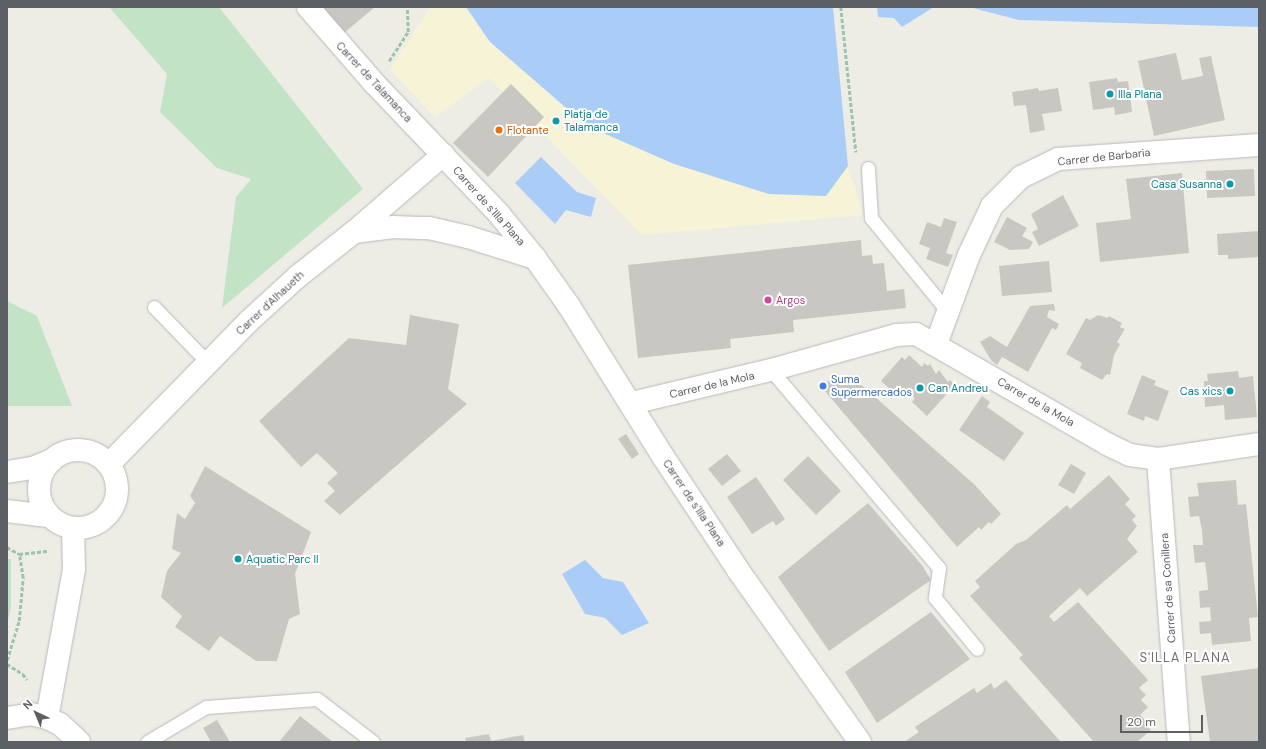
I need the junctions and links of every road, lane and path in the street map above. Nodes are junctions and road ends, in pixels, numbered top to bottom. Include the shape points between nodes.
1 (308, 7) edge
2 (407, 7) edge
3 (841, 7) edge
4 (374, 83) junction
5 (1259, 145) edge
6 (443, 155) junction
7 (868, 168) joint
8 (354, 232) junction
9 (535, 258) junction
10 (154, 308) dead end
11 (948, 312) junction
12 (936, 344) junction
13 (208, 362) junction
14 (772, 370) junction
15 (632, 404) junction
16 (1259, 444) edge
17 (1158, 459) junction
18 (52, 460) junction
19 (109, 464) junction
20 (7, 472) edge
21 (7, 511) edge
22 (48, 516) junction
23 (73, 529) junction
24 (7, 547) edge
25 (977, 649) dead end
26 (7, 660) edge
27 (7, 718) edge
28 (47, 718) junction
29 (79, 742) edge
30 (147, 742) edge
31 (373, 742) edge
32 (860, 742) edge
33 (1179, 742) edge

1 - 4 street, Carrer de Talamanca
2 - 4 path via 408,32
3 - 7 path via 857,164
4 - 6 street, Carrer de Talamanca
5 - 11 street, Carrer de Barbaria via 1058,159 1021,176 992,206 968,255
6 - 8 street, Carrer d'Alhaueth
6 - 9 street, Carrer de s'Illa Plana via 499,214
7 - 11 lane via 871,218
8 - 9 street, Carrer de s'Illa Plana via 392,227 430,228
8 - 13 street, Carrer d'Alhaueth via 296,277
9 - 15 street, Carrer de s'Illa Plana
10 - 13 lane
11 - 12 street, Carrer de Barbaria
12 - 14 street, Carrer de la Mola via 916,334 896,335
12 - 17 street, Carrer de la Mola via 1107,444 1130,455
13 - 19 street, Carrer d'Alhaueth
14 - 15 street, Carrer de la Mola
14 - 25 lane via 939,568 936,598
15 - 32 street, Carrer de s'Illa Plana via 664,458 734,563
16 - 17 street, Carrer de la Mola
17 - 33 street, Carrer de sa Conillera
18 - 19 street via 75,450 87,451
18 - 20 street via 33,468
18 - 22 street via 39,481 39,493
19 - 23 street via 118,489 116,502 109,514 99,523 87,528
21 - 22 street
22 - 23 street
23 - 28 street via 74,569
24 - 26 path via 19,554 23,578 19,621
27 - 28 street via 31,714
28 - 29 street via 60,724
30 - 31 lane via 206,707 317,699

